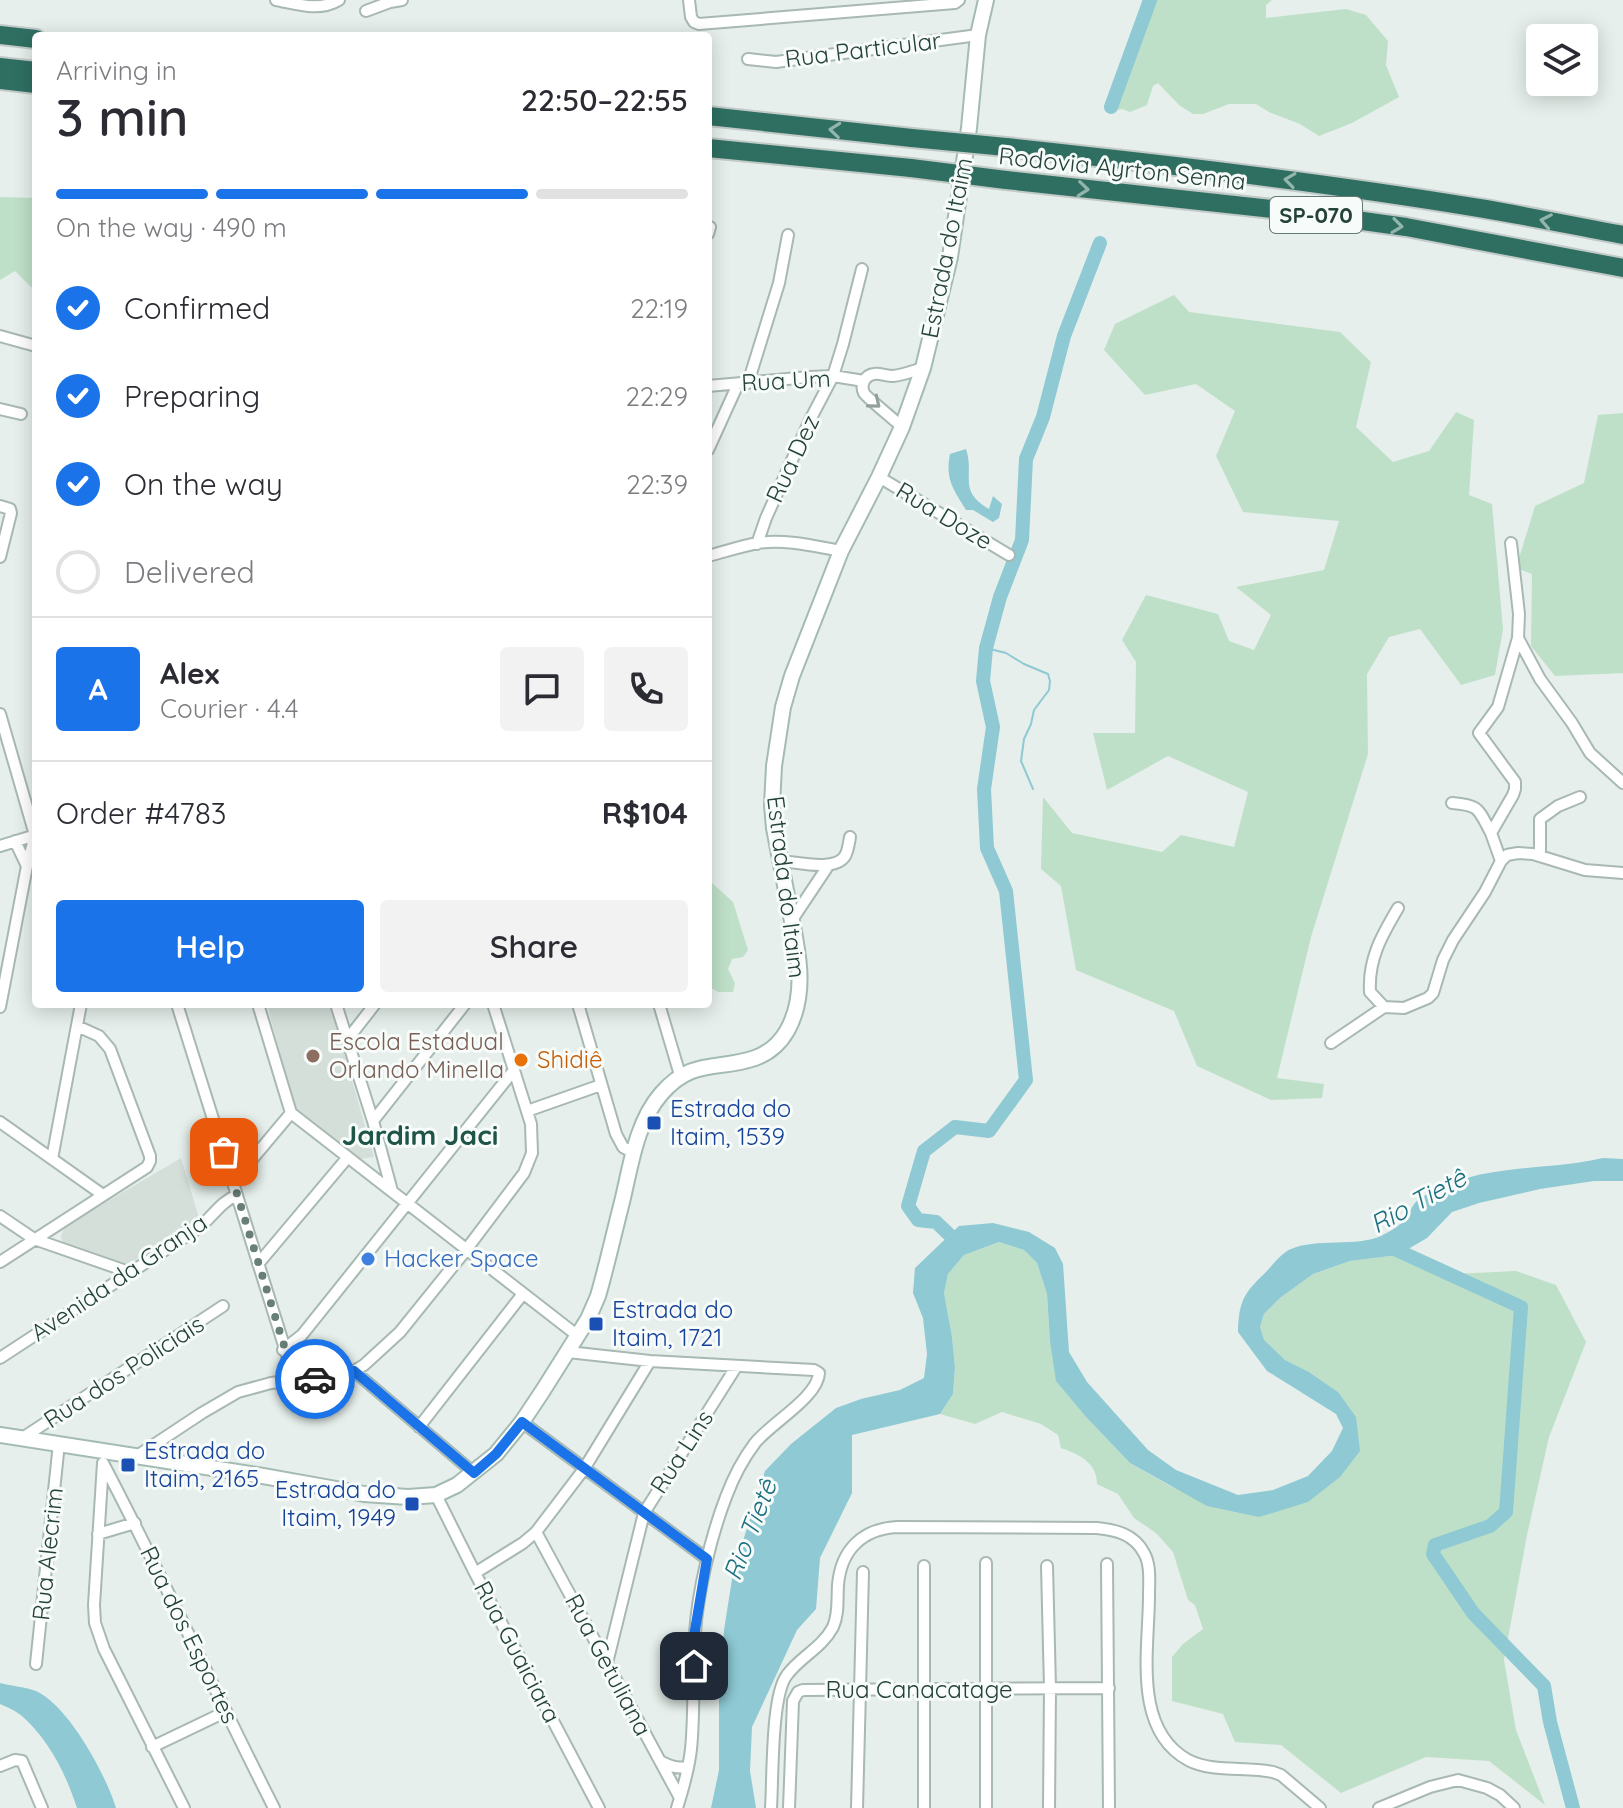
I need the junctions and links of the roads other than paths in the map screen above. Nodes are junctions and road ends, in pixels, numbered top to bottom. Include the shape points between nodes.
1 (276, 0) edge
2 (339, 0) edge
3 (402, 0) edge
4 (689, 0) edge
5 (959, 0) edge
6 (986, 0) edge
7 (366, 11) dead end
8 (0, 35) edge
9 (978, 35) junction
10 (32, 39) edge
11 (748, 59) dead end
12 (0, 67) edge
13 (32, 71) edge
14 (0, 80) edge
15 (32, 84) edge
16 (712, 116) edge
17 (712, 148) edge
18 (788, 235) dead end
19 (1623, 235) edge
20 (1623, 268) edge
21 (862, 269) dead end
22 (0, 336) edge
23 (32, 345) edge
24 (923, 368) junction
25 (833, 376) junction
26 (864, 381) junction
27 (743, 383) junction
28 (712, 386) edge
29 (0, 409) edge
30 (21, 414) dead end
31 (902, 427) junction
32 (712, 442) edge
33 (879, 477) junction
34 (0, 506) edge
35 (1511, 543) dead end
36 (757, 544) junction
37 (841, 551) junction
38 (712, 555) edge
39 (1009, 555) dead end
40 (0, 557) edge
41 (1518, 638) junction
42 (0, 714) edge
43 (1623, 783) edge
44 (1580, 797) dead end
45 (1452, 803) dead end
46 (32, 822) edge
47 (1491, 833) junction
48 (32, 836) edge
49 (850, 837) dead end
50 (15, 841) junction
51 (0, 846) edge
52 (32, 849) edge
53 (1540, 855) junction
54 (781, 861) junction
55 (1501, 861) junction
56 (27, 866) junction
57 (828, 866) junction
58 (1623, 873) edge
59 (1398, 908) dead end
60 (792, 920) junction
61 (0, 1007) edge
62 (1384, 1007) junction
63 (80, 1008) edge
64 (178, 1008) edge
65 (259, 1008) edge
66 (337, 1008) edge
67 (372, 1008) edge
68 (462, 1008) edge
69 (494, 1008) edge
70 (579, 1008) edge
71 (660, 1008) edge
72 (77, 1026) junction
73 (347, 1040) junction
74 (1331, 1043) dead end
75 (514, 1070) junction
76 (680, 1075) junction
77 (601, 1085) junction
78 (527, 1111) junction
79 (291, 1113) junction
80 (373, 1121) junction
81 (0, 1122) edge
82 (634, 1153) junction
83 (348, 1157) junction
84 (52, 1159) junction
85 (233, 1182) junction
86 (392, 1191) junction
87 (103, 1195) junction
88 (237, 1195) junction
89 (407, 1203) junction
90 (0, 1216) edge
91 (34, 1239) junction
92 (466, 1250) junction
93 (0, 1262) edge
94 (258, 1264) junction
95 (129, 1272) junction
96 (522, 1295) junction
97 (223, 1306) dead end
98 (578, 1336) junction
99 (283, 1350) junction
100 (568, 1352) junction
101 (0, 1358) edge
102 (650, 1361) junction
103 (736, 1367) junction
104 (354, 1371) junction
105 (291, 1381) junction
106 (522, 1422) junction
107 (419, 1427) junction
108 (0, 1435) edge
109 (24, 1437) junction
110 (59, 1443) junction
111 (137, 1456) junction
112 (103, 1457) junction
113 (584, 1469) junction
114 (474, 1473) junction
115 (436, 1495) junction
116 (644, 1513) junction
117 (135, 1523) junction
118 (536, 1532) junction
119 (98, 1534) junction
120 (707, 1559) junction
121 (986, 1563) dead end
122 (1107, 1564) dead end
123 (924, 1566) dead end
124 (1047, 1566) dead end
125 (863, 1572) dead end
126 (475, 1573) junction
127 (592, 1635) junction
128 (614, 1635) junction
129 (607, 1663) junction
130 (36, 1664) dead end
131 (1050, 1688) junction
132 (1109, 1688) junction
133 (859, 1690) junction
134 (925, 1690) junction
135 (987, 1690) junction
136 (225, 1712) junction
137 (152, 1747) junction
138 (660, 1761) junction
139 (0, 1766) edge
140 (687, 1767) junction
141 (679, 1803) edge
142 (42, 1808) edge
143 (184, 1808) edge
144 (274, 1808) edge
145 (599, 1808) edge
146 (771, 1808) edge
147 (789, 1808) edge
148 (857, 1808) edge
149 (924, 1808) edge
150 (986, 1808) edge
151 (1049, 1808) edge
152 (1109, 1808) edge
153 (1320, 1808) edge
154 (1379, 1808) edge
155 (1514, 1808) edge

1 - 2 street via 320,6
3 - 7 street
4 - 5 street via 691,17 699,24
6 - 9 street, Estrada do Itaim
8 - 10 highway
9 - 11 street, Rua Particular via 776,62
9 - 24 street, Estrada do Itaim via 950,257
12 - 13 highway
14 - 15 highway
19 -> 16 highway, Rodovia Ayrton Senna / SP-070, bridge via 1334,186
17 -> 20 highway, Rodovia Ayrton Senna / SP-070, bridge via 1291,211
18 - 27 street via 779,283
21 - 25 street, Rua Dez
22 - 23 street
24 - 26 street, Rua Um via 901,375 875,374
24 - 31 street, Estrada do Itaim
25 - 26 street, Rua Um
25 - 27 street, Rua Um
25 - 36 street, Rua Dez
26 -> 31 street, Rua Um via 867,397
27 - 28 street, Rua Um
27 - 32 street
29 - 30 street
31 - 33 street, Estrada do Itaim
33 - 37 street, Estrada do Itaim
33 - 39 street, Rua Doze
34 - 40 street via 11,513
35 - 41 street
36 - 37 street via 795,542
36 - 38 street
37 - 54 street, Estrada do Itaim via 783,707 772,805
41 - 43 street via 1590,753
41 - 47 street via 1498,707 1479,733 1515,782
42 - 46 street
44 - 53 street via 1540,819
45 - 47 street via 1476,808
47 - 55 street
48 - 50 street
49 - 57 street via 842,860
50 - 51 street
50 - 56 street
52 - 56 street
53 - 55 street via 1518,853
53 - 58 street via 1585,870
54 - 57 street
54 - 60 street, Estrada do Itaim
55 - 62 street via 1453,940 1433,993 1404,1008
56 - 61 street
57 - 60 street
59 - 62 street via 1374,952 1369,985
60 - 76 street, Estrada do Itaim via 800,982 797,1005 778,1044 759,1057
62 - 74 street
63 - 72 street
64 - 85 street
65 - 79 street
66 - 73 street
67 - 73 street
68 - 80 street
69 - 75 street
70 - 77 street
71 - 76 street
72 - 84 street
72 - 87 street via 106,1042 150,1156 147,1167
73 - 80 street
75 - 78 street
75 - 89 street
76 - 82 street via 651,1108
77 - 78 street
77 - 82 street via 619,1141
78 - 92 street via 529,1163
79 - 83 street
79 - 85 street
80 - 86 street
81 - 84 street
82 - 98 street via 598,1296
83 - 86 street
83 - 94 street
84 - 87 street
85 - 88 street
86 - 89 street
87 - 91 street
88 - 94 street
88 - 95 street, Avenida da Granja via 197,1229
89 - 92 street
89 - 99 street via 302,1335
90 - 91 street
91 - 93 street
91 - 95 street
92 - 96 street
92 - 104 street via 400,1332
94 - 99 street
95 - 101 street, Avenida da Granja
96 - 98 street
96 - 107 street
97 - 109 street, Rua dos Policiais
98 - 100 street
99 - 105 street
100 - 102 street
100 - 106 street
102 - 103 street
102 - 113 street
103 - 116 street, Rua Lins
103 - 120 street via 814,1370 819,1377 809,1395 770,1427 741,1464
104 - 105 street
104 - 107 street
105 - 111 street via 238,1392
106 - 113 street
106 - 114 street
107 - 114 street
108 - 109 street
109 - 110 street
110 - 112 street
110 - 130 street, Rua Alecrim
111 - 112 street
111 - 115 street via 364,1494
112 - 117 street, Rua dos Esportes
112 - 119 street
113 - 116 street
113 - 118 street
114 - 115 street
115 - 126 street, Rua Guaiciara
116 - 120 street
116 - 128 street, Rua Lins
117 - 119 street
117 - 136 street, Rua dos Esportes
118 - 126 street
118 - 127 street, Rua Getuliana
119 - 137 street via 95,1623
120 - 140 street via 695,1630
121 - 135 street
122 - 132 street
123 - 134 street
124 - 131 street
125 - 133 street
126 - 145 street, Rua Guaiciara
127 - 128 street
127 - 129 street, Rua Getuliana
128 - 129 street, Rua Lins
129 - 138 street, Rua Getuliana
131 - 132 street, Rua Canacatage
131 - 135 street, Rua Canacatage
131 - 151 street
132 - 152 street
133 - 134 street, Rua Canacatage
133 - 147 street, Rua Canacatage via 796,1694
133 - 148 street
134 - 135 street, Rua Canacatage
134 - 149 street
135 - 150 street
136 - 137 street
136 - 144 street, Rua dos Esportes
137 - 143 street
138 - 140 street
138 - 141 street, Rua Getuliana
139 - 142 street via 19,1761
140 - 141 street
146 - 153 street via 780,1687 833,1628 847,1555 868,1533 897,1527 1097,1528 1125,1534 1147,1562 1147,1680 1152,1716 1162,1738 1199,1764 1281,1775
154 - 155 street via 1458,1780 1487,1788

